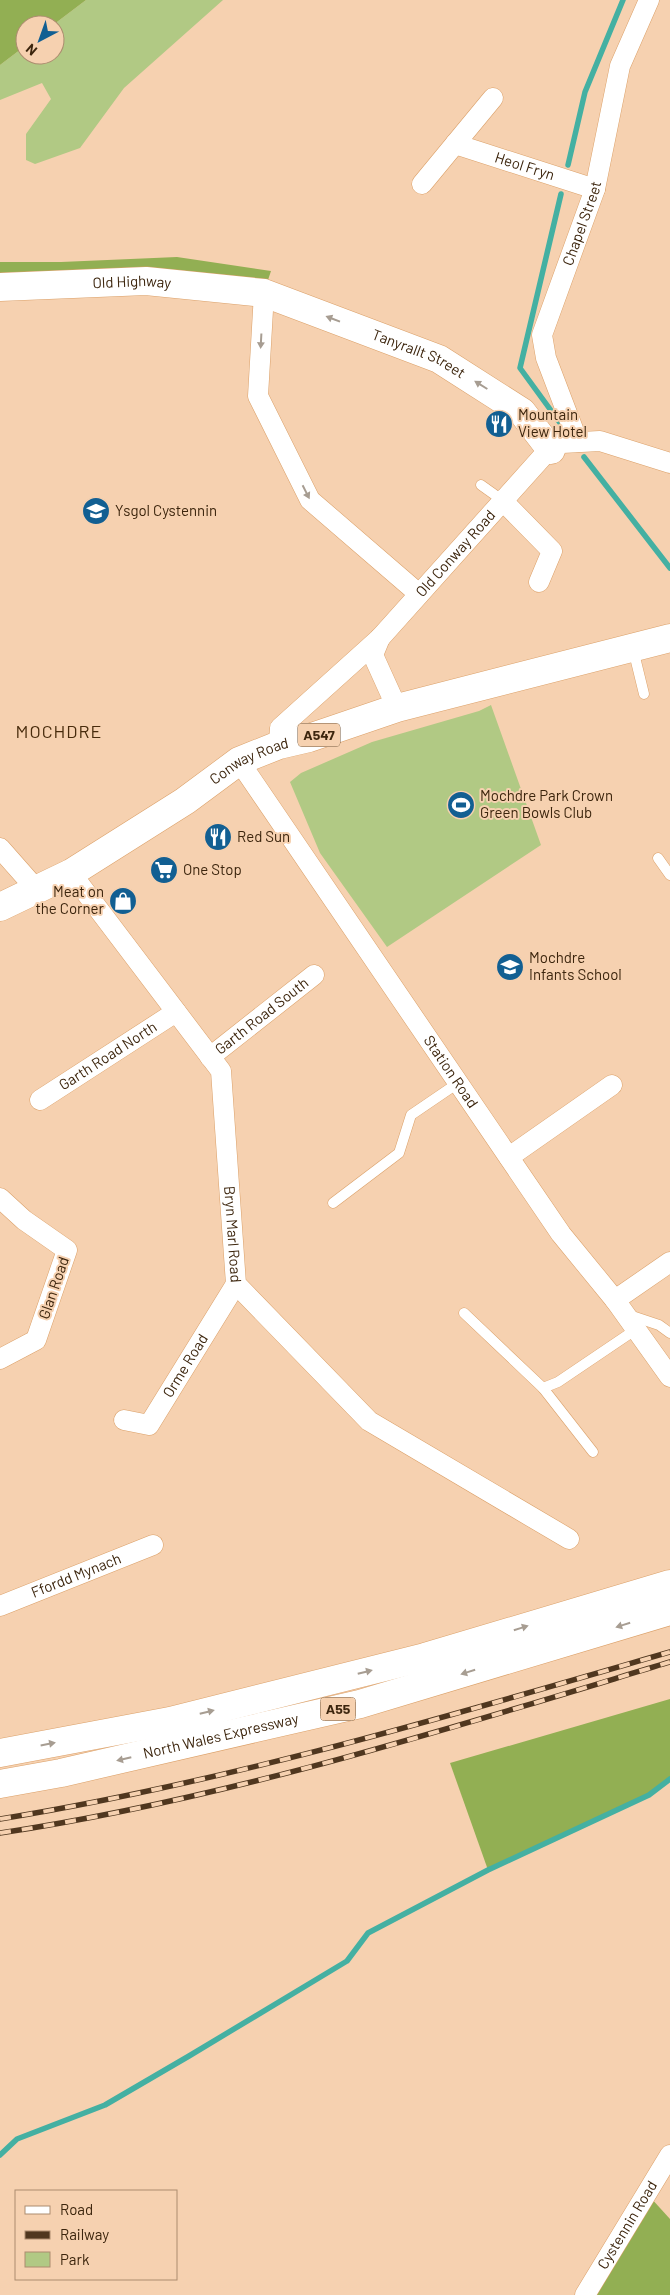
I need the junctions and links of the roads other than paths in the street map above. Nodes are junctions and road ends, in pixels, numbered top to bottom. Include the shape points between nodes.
1 (649, 0) edge
2 (493, 98) dead end
3 (455, 144) junction
4 (422, 184) dead end
5 (594, 189) junction
6 (0, 287) edge
7 (264, 293) junction
8 (578, 442) junction
9 (551, 450) junction
10 (670, 463) edge
11 (481, 486) dead end
12 (502, 500) junction
13 (539, 582) dead end
14 (418, 594) junction
15 (380, 638) junction
16 (670, 638) edge
17 (633, 648) junction
18 (644, 694) dead end
19 (397, 708) junction
20 (279, 745) junction
21 (239, 761) junction
22 (0, 848) edge
23 (658, 858) dead end
24 (71, 873) junction
25 (670, 875) edge
26 (37, 890) junction
27 (0, 907) edge
28 (314, 975) dead end
29 (176, 1012) junction
30 (210, 1057) junction
31 (458, 1083) junction
32 (612, 1085) dead end
33 (40, 1100) dead end
34 (509, 1157) junction
35 (0, 1198) edge
36 (333, 1203) dead end
37 (670, 1262) edge
38 (236, 1284) junction
39 (619, 1306) junction
40 (464, 1313) dead end
41 (635, 1330) junction
42 (670, 1333) edge
43 (0, 1359) edge
44 (670, 1377) edge
45 (543, 1388) junction
46 (124, 1420) dead end
47 (592, 1452) dead end
48 (570, 1539) dead end
49 (153, 1545) dead end
50 (670, 1584) edge
51 (0, 1606) edge
52 (670, 1611) edge
53 (0, 1753) edge
54 (0, 1784) edge
55 (670, 2155) edge
56 (586, 2295) edge

1 - 5 street, Chapel Street via 620,66
2 - 3 street
3 - 4 street
3 - 5 street, Heol Fryn
5 - 8 street, Chapel Street via 542,335 546,358
6 - 7 main road, Old Highway via 146,281
9 -> 7 main road, Tanyrallt Street via 522,412 439,359
7 -> 14 street via 258,396 310,500
8 - 9 street, Old Conway Road via 562,443
8 - 10 street, Old Conway Road via 600,441
9 - 12 street, Old Conway Road
11 - 12 lane
12 - 13 street via 552,551
12 - 14 street, Old Conway Road
14 - 15 street, Old Conway Road
15 - 19 street via 373,655
15 - 20 street, Old Conway Road via 280,728
16 - 17 main road, Conway Road / A547
17 - 18 lane
17 - 19 main road, Conway Road / A547
19 - 20 main road, Conway Road / A547 via 310,738
20 - 21 main road, Conway Road / A547
21 - 24 main road, Conway Road / A547
21 - 31 street, Station Road
22 - 26 street
23 - 25 lane
24 - 26 main road, Conway Road / A547
24 - 29 street, Bryn Marl Road
26 - 27 main road, Conway Road / A547
28 - 30 street, Garth Road South
29 - 30 street, Bryn Marl Road
29 - 33 street, Garth Road North
30 - 38 street, Bryn Marl Road via 221,1071
31 - 34 street, Station Road
31 - 36 lane via 411,1116 399,1153
32 - 34 street
34 - 39 street, Station Road via 561,1234
35 - 43 street, Glan Road via 24,1220 67,1250 36,1340
37 - 39 street
38 - 46 street, Orme Road via 149,1425
38 - 48 street, Bryn Marl Road via 369,1421
39 - 41 street, Station Road
39 - 42 lane
40 - 45 lane
41 - 44 street, Station Road
41 - 45 lane via 558,1382
45 - 47 lane
49 - 51 street, Ffordd Mynach
53 -> 50 main road, North Wales Expressway / A55 via 170,1721 416,1659
52 -> 54 main road, North Wales Expressway / A55 via 360,1704
55 - 56 street, Cystennin Road

